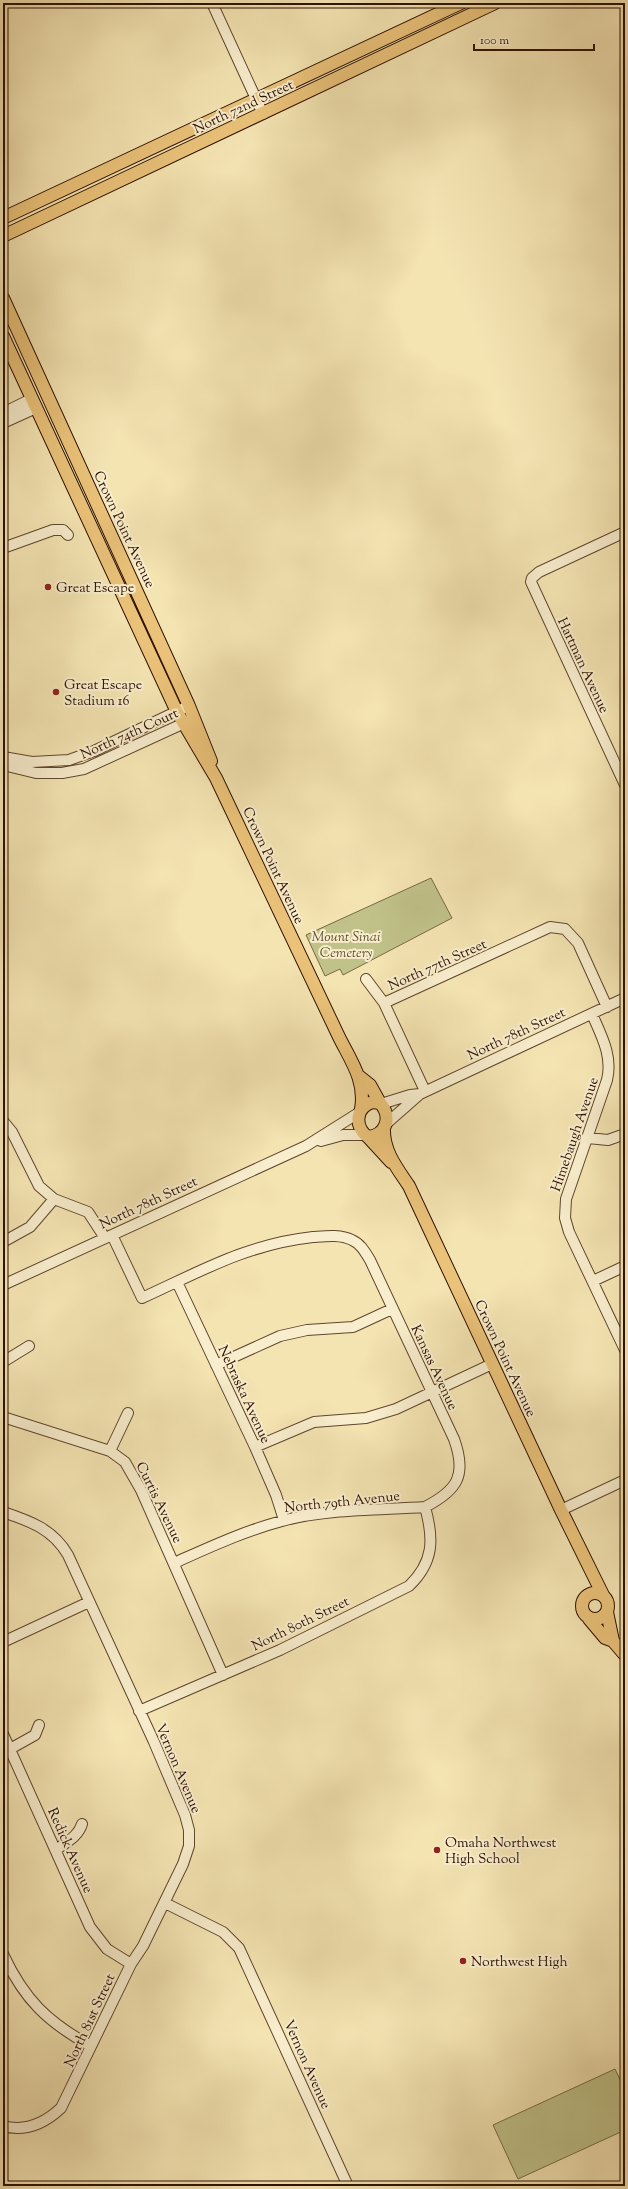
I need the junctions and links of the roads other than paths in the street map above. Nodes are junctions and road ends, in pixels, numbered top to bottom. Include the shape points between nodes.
1 (212, 3) edge
2 (461, 3) edge
3 (495, 3) edge
4 (257, 100) junction
5 (263, 114) junction
6 (3, 218) edge
7 (3, 236) edge
8 (3, 298) edge
9 (3, 336) edge
10 (33, 404) junction
11 (3, 413) edge
12 (3, 423) edge
13 (625, 532) edge
14 (68, 535) dead end
15 (3, 548) edge
16 (189, 706) junction
17 (177, 712) junction
18 (189, 721) junction
19 (3, 757) edge
20 (60, 762) junction
21 (3, 765) edge
22 (62, 773) junction
23 (625, 786) edge
24 (366, 979) dead end
25 (625, 998) edge
26 (384, 1003) junction
27 (607, 1007) junction
28 (592, 1014) junction
29 (360, 1077) junction
30 (422, 1093) junction
31 (380, 1104) junction
32 (360, 1110) junction
33 (3, 1121) edge
34 (386, 1126) junction
35 (625, 1134) edge
36 (367, 1136) junction
37 (588, 1138) junction
38 (306, 1146) junction
39 (393, 1163) junction
40 (54, 1198) junction
41 (109, 1236) junction
42 (3, 1242) edge
43 (625, 1266) edge
44 (593, 1281) junction
45 (177, 1282) junction
46 (3, 1285) edge
47 (392, 1309) junction
48 (29, 1346) dead end
49 (625, 1350) edge
50 (3, 1362) edge
51 (492, 1364) junction
52 (216, 1365) junction
53 (432, 1392) junction
54 (128, 1413) dead end
55 (3, 1417) edge
56 (255, 1447) junction
57 (110, 1451) junction
58 (625, 1480) edge
59 (425, 1507) junction
60 (561, 1510) junction
61 (3, 1512) edge
62 (284, 1520) junction
63 (174, 1563) junction
64 (588, 1567) junction
65 (587, 1596) junction
66 (603, 1596) junction
67 (89, 1602) junction
68 (607, 1612) junction
69 (589, 1619) junction
70 (613, 1641) junction
71 (3, 1642) edge
72 (625, 1655) edge
73 (223, 1675) junction
74 (139, 1711) junction
75 (38, 1725) dead end
76 (3, 1734) edge
77 (10, 1749) junction
78 (82, 1824) dead end
79 (56, 1850) junction
80 (165, 1903) junction
81 (3, 1954) edge
82 (131, 1964) junction
83 (91, 2046) junction
84 (3, 2126) edge
85 (348, 2186) edge

1 - 4 street
2 - 4 main road, North 72nd Street
3 - 5 main road, North 72nd Street
4 - 5 street
4 - 6 main road, North 72nd Street
5 - 7 main road, North 72nd Street
8 - 16 main road, Crown Point Avenue
9 - 10 main road, Crown Point Avenue
10 - 11 street
10 - 12 street
10 - 17 main road, Crown Point Avenue
13 - 23 street, Hartman Avenue via 539,572 531,582
14 - 15 street via 63,530 53,530
16 - 17 street, North 74th Court
16 - 18 main road, Crown Point Avenue
17 - 18 main road, Crown Point Avenue
17 - 20 street, North 74th Court via 94,751
18 - 22 street, North 74th Court via 93,766
18 - 29 main road, Crown Point Avenue via 211,760 214,774 335,1030
19 - 20 street, North 74th Court via 32,762
20 - 22 street
21 - 22 street, North 74th Court via 36,773
24 - 26 street
25 - 27 street, North 78th Street
26 - 27 street, North 77th Street via 550,927 565,929 578,942
26 - 30 street
27 - 28 street, North 78th Street
28 - 30 street, North 78th Street
28 - 37 street, Himebaugh Avenue via 606,1048 610,1068
29 - 31 main road, Crown Point Avenue via 370,1085
29 - 32 main road, Crown Point Avenue via 363,1094
30 - 31 street via 410,1094
30 - 34 street
31 - 32 main road via 370,1103
31 - 34 main road via 386,1112
32 - 36 main road via 359,1125
32 - 38 street
33 - 40 street via 12,1132 39,1186
34 - 36 main road via 378,1134
34 - 39 main road, Crown Point Avenue via 386,1144
35 - 37 street via 608,1140
36 - 38 street via 343,1135
36 - 39 main road, Crown Point Avenue via 385,1158
37 - 44 street, Himebaugh Avenue via 564,1210 568,1232
38 - 41 street, North 78th Street
39 - 51 main road, Crown Point Avenue via 409,1186
40 - 41 street via 88,1212
40 - 42 street via 30,1226
41 - 45 street, Kansas Avenue via 142,1298
41 - 46 street, North 78th Street
43 - 44 street
44 - 49 street, Himebaugh Avenue
45 - 47 street, Kansas Avenue via 244,1251 274,1243 328,1236 344,1237 358,1243 370,1260
45 - 52 street, Nebraska Avenue
47 - 52 street via 353,1327 308,1330 280,1336
47 - 53 street, Kansas Avenue
48 - 50 street
51 - 53 street
51 - 60 main road, Crown Point Avenue
52 - 56 street, Nebraska Avenue
53 - 56 street via 378,1415 306,1424
53 - 59 street, Kansas Avenue via 454,1439 460,1465 454,1485 441,1499
54 - 57 street
55 - 57 street, Curtis Avenue
56 - 62 street, Nebraska Avenue
57 - 63 street, Curtis Avenue via 119,1456 130,1470
58 - 60 street
59 - 62 street, North 79th Avenue
59 - 73 street, North 80th Street via 430,1524 431,1545 420,1576 409,1586 280,1650
60 - 64 main road, Crown Point Avenue
61 - 67 street, Vernon Avenue via 35,1524 56,1538 68,1555
62 - 63 street, North 79th Avenue via 238,1535
63 - 73 street, Curtis Avenue
64 - 65 main road, Crown Point Avenue
64 - 66 main road, Crown Point Avenue
65 - 66 main road via 597,1592
65 - 69 main road via 582,1601 582,1608
66 - 68 main road via 608,1603
67 - 71 street
67 - 74 street, Vernon Avenue
68 - 69 main road via 598,1619
68 - 70 main road
69 - 70 main road via 605,1638
70 - 72 main road
73 - 74 street, North 80th Street
74 - 80 street, Vernon Avenue via 190,1830 189,1846 183,1864
75 - 77 street via 35,1736
76 - 77 street, Redick Avenue
77 - 79 street, Redick Avenue
78 - 79 street via 77,1835
79 - 82 street, Redick Avenue via 90,1927 107,1949
80 - 82 street, North 81st Street via 144,1946
80 - 85 street, Vernon Avenue via 223,1932 239,1948
81 - 83 street via 15,1979 39,2010 67,2033
82 - 83 street, North 81st Street
83 - 84 street, North 81st Street via 61,2108 50,2118 20,2129

